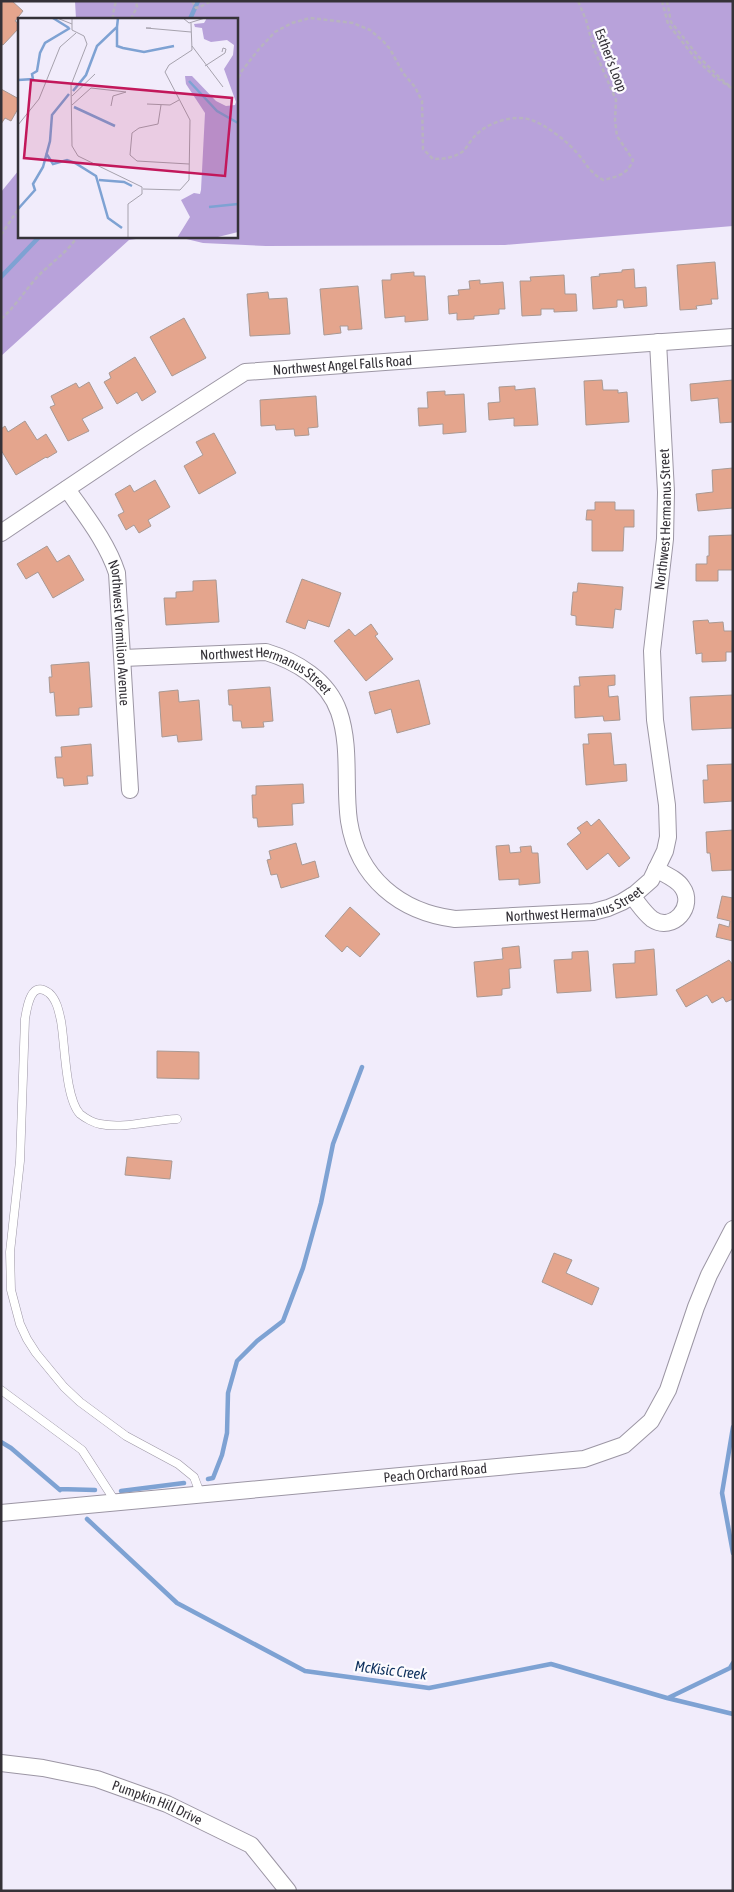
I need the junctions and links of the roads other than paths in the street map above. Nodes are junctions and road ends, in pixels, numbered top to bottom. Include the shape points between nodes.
1 (733, 337) edge
2 (658, 342) junction
3 (67, 489) junction
4 (1, 533) edge
5 (123, 658) junction
6 (130, 790) dead end
7 (656, 869) junction
8 (632, 896) junction
9 (177, 1120) dead end
10 (733, 1229) edge
11 (1, 1390) edge
12 (200, 1494) junction
13 (115, 1501) junction
14 (1, 1513) edge
15 (1, 1763) edge
16 (288, 1891) edge

1 - 2 street, Northwest Angel Falls Road
2 - 3 street, Northwest Angel Falls Road via 245,372
2 - 7 street, Northwest Hermanus Street via 666,492 665,539 652,651 655,720 667,805 668,837
3 - 4 street, Northwest Angel Falls Road
3 - 5 street, Northwest Vermilion Avenue via 113,560 117,573
5 - 6 street, Northwest Vermilion Avenue
5 - 8 street, Northwest Hermanus Street via 266,652 305,668 322,684 339,710 350,822 362,861 388,892 411,907 455,919 593,912
7 - 8 street, Northwest Hermanus Street via 651,880
7 - 8 street via 682,886 687,904 679,918 669,923 654,920
9 - 12 lane via 113,1125 100,1124 81,1115 71,1097 59,1010 50,994 42,990 32,993 25,1019 20,1161 10,1252 11,1290 20,1324 36,1353 64,1387 126,1436 178,1464 194,1477
10 - 12 street, Peach Orchard Road via 709,1274 668,1390 651,1421 624,1445 584,1459
11 - 13 lane via 82,1450
12 - 13 street, Peach Orchard Road
13 - 14 street, Peach Orchard Road
15 - 16 street, Pumpkin Hill Drive via 97,1779 167,1804 251,1845

